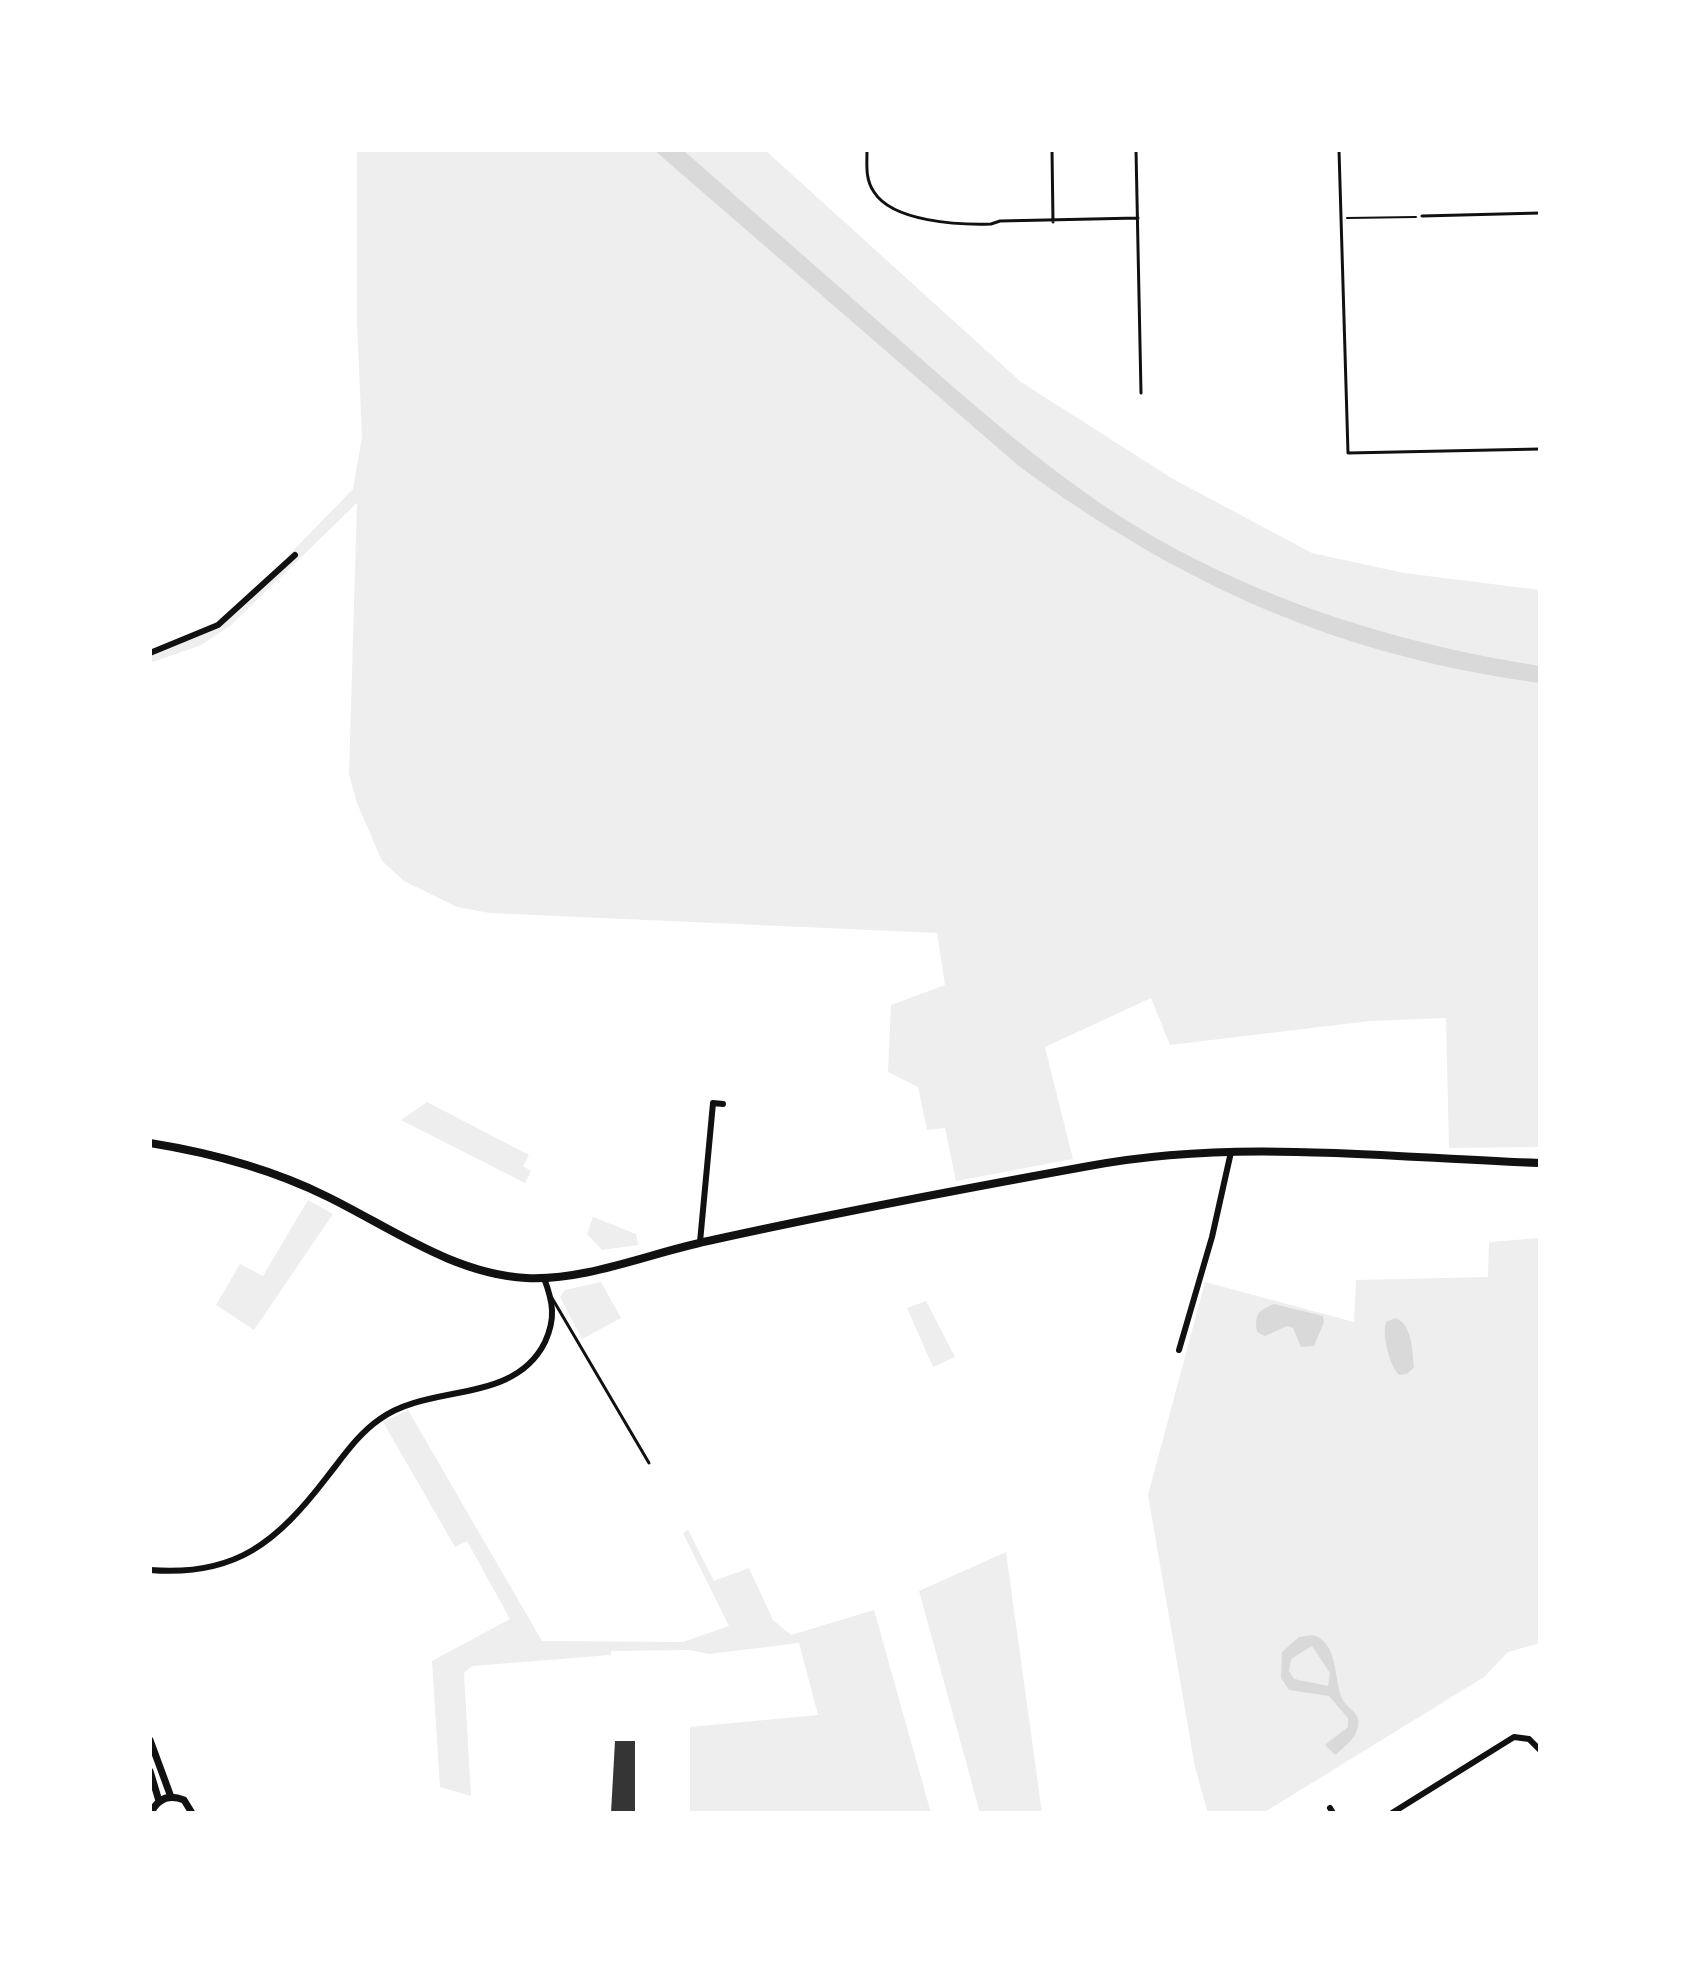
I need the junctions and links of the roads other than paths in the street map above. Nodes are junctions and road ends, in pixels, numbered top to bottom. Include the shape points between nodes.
1 (867, 150) edge
2 (1052, 150) edge
3 (1136, 150) edge
4 (1339, 150) edge
5 (1540, 213) edge
6 (1422, 216) road end
7 (1138, 218) junction
8 (1053, 222) junction
9 (1141, 393) dead end
10 (1540, 449) edge
11 (295, 555) dead end
12 (150, 653) edge
13 (723, 1104) dead end
14 (150, 1143) edge
15 (1231, 1152) junction
16 (1540, 1163) edge
17 (700, 1242) junction
18 (544, 1278) junction
19 (552, 1298) junction
20 (1179, 1350) dead end
21 (649, 1463) dead end
22 (150, 1570) edge
23 (150, 1740) edge
24 (1540, 1750) edge
25 (150, 1771) edge
26 (171, 1797) junction
27 (159, 1801) junction
28 (151, 1813) edge
29 (192, 1813) edge
30 (1392, 1813) edge

1 - 8 lane via 867,178 874,194 901,210 960,225
2 - 8 lane
3 - 7 lane
4 - 10 lane via 1348,453
5 - 6 lane
7 - 8 lane
7 - 9 lane
11 - 12 street via 218,625
13 - 17 street via 713,1103
14 - 18 main road via 269,1172 475,1268
15 - 16 main road
15 - 17 main road via 1115,1161
15 - 20 street
17 - 18 main road
18 - 19 street
19 - 21 lane
19 - 22 street via 554,1315 547,1338 523,1369 486,1387 408,1404 379,1419 288,1525 232,1562 204,1570
23 - 26 street
24 - 30 street via 1529,1739 1514,1737
25 - 27 street
26 - 27 street
26 - 29 street via 184,1800
27 - 28 street

